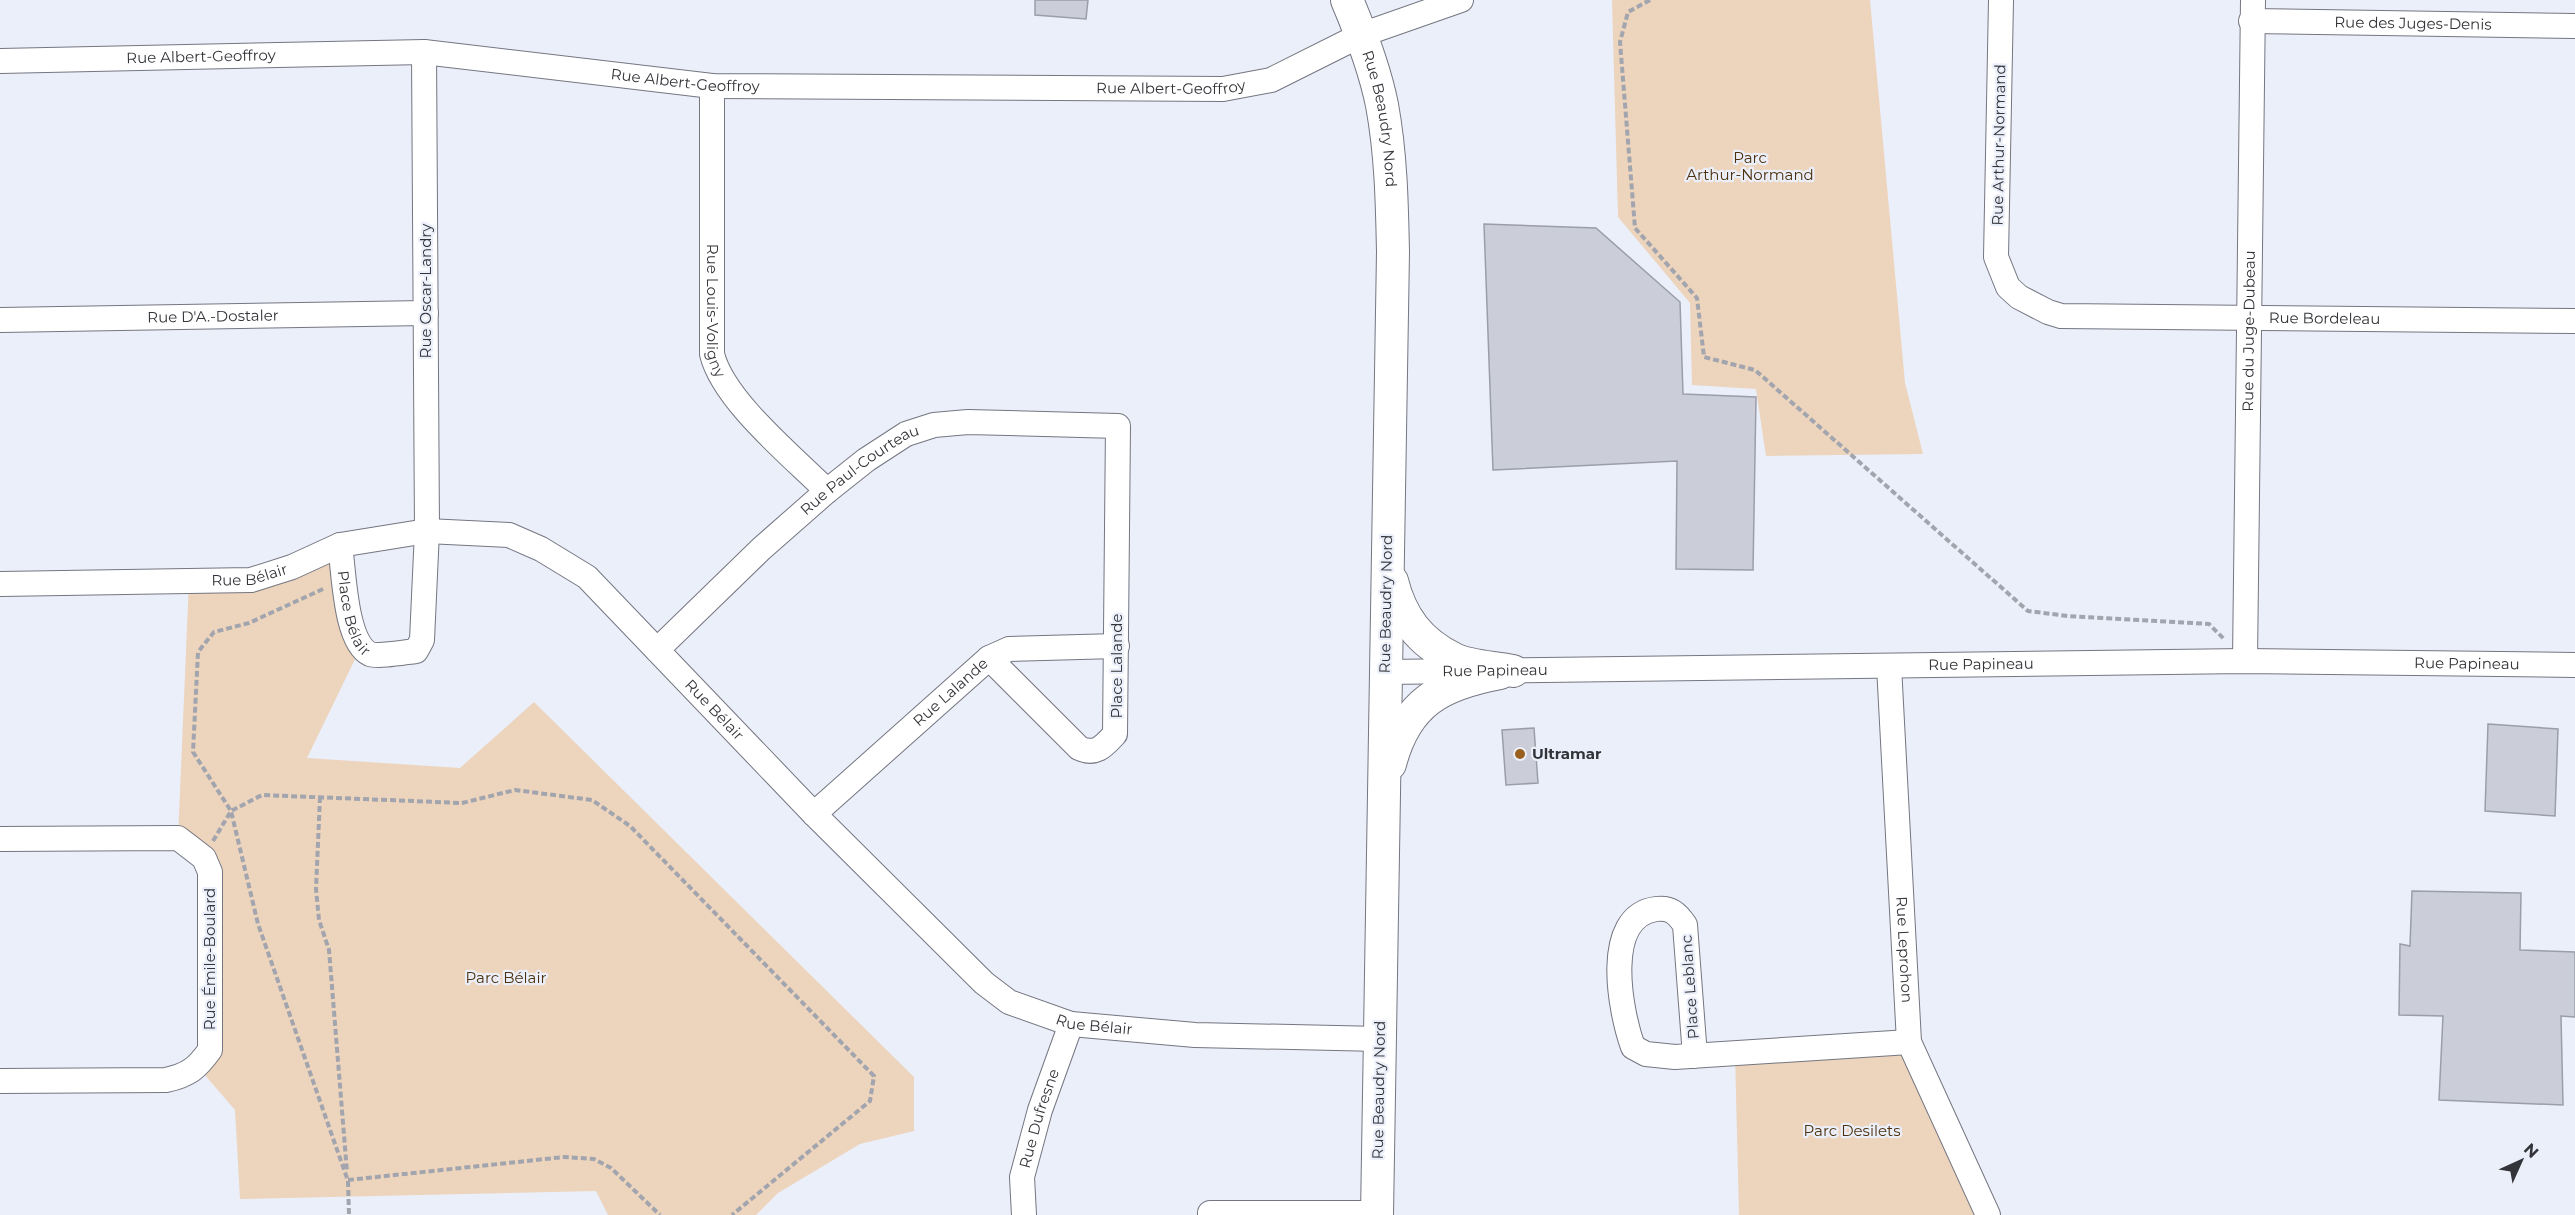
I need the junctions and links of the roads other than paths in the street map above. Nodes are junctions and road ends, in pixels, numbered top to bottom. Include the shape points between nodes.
1 (1347, 0) edge
2 (1461, 0) edge
3 (2001, 0) edge
4 (2252, 11) edge
5 (2575, 26) edge
6 (1361, 35) junction
7 (424, 52) junction
8 (0, 61) edge
9 (712, 86) junction
10 (2008, 287) joint
11 (426, 313) junction
12 (2248, 318) junction
13 (0, 320) edge
14 (2575, 321) edge
15 (1118, 426) joint
16 (827, 490) junction
17 (1388, 529) junction
18 (427, 531) junction
19 (340, 545) junction
20 (0, 584) edge
21 (1117, 646) junction
22 (657, 650) junction
23 (988, 658) junction
24 (2245, 661) junction
25 (2575, 665) edge
26 (1889, 666) junction
27 (1513, 671) junction
28 (1385, 672) junction
29 (1383, 788) junction
30 (814, 814) junction
31 (0, 839) edge
32 (1071, 1024) junction
33 (1380, 1039) junction
34 (1909, 1042) junction
35 (1695, 1056) junction
36 (0, 1082) edge
37 (1377, 1214) edge
38 (1024, 1215) edge
39 (1210, 1215) edge
40 (1988, 1215) edge

1 - 6 main road, Rue Beaudry Nord
2 - 6 street, Rue Albert-Geoffroy
3 - 10 street, Rue Arthur-Normand via 1996,257
4 - 5 street, Rue des Juges-Denis
4 - 12 street, Rue du Juge-Dubeau
6 - 9 street, Rue Albert-Geoffroy via 1271,80 1223,89
6 - 17 main road, Rue Beaudry Nord via 1382,103 1392,178
7 - 8 street, Rue Albert-Geoffroy
7 - 9 street, Rue Albert-Geoffroy
7 - 11 street, Rue Oscar-Landry
9 - 16 street, Rue Louis-Voligny via 714,364 736,400
10 - 12 street, Rue Bordeleau via 2032,305 2061,316
11 - 13 street, Rue D'A.-Dostaler
11 - 18 street, Rue Oscar-Landry
12 - 14 street, Rue Bordeleau
12 - 24 street, Rue du Juge-Dubeau
15 - 16 street, Rue Paul-Courteau via 968,422 934,425 906,434
15 - 21 street, Place Lalande
16 - 22 street, Rue Paul-Courteau
17 - 27 main road via 1389,568 1404,617 1428,642 1455,660
17 - 28 main road, Rue Beaudry Nord
18 - 19 street, Rue Bélair
18 - 19 street, Place Bélair via 422,640 416,651 373,655 361,647 351,627
18 - 22 street, Rue Bélair via 509,535 541,549 587,577
19 - 20 street, Rue Bélair via 251,580
21 - 23 street, Rue Lalande via 1009,649
21 - 23 street, Place Lalande via 1115,734 1102,749 1087,752 1059,731
22 - 30 street, Rue Bélair
23 - 30 street, Rue Lalande
24 - 25 street, Rue Papineau
24 - 26 street, Rue Papineau
26 - 27 street, Rue Papineau
26 - 34 street, Rue Leprohon
27 - 28 street, Rue Papineau
27 - 29 main road via 1464,680 1438,691 1417,711 1395,742
28 - 29 main road, Rue Beaudry Nord
29 - 33 main road, Rue Beaudry Nord
30 - 32 street, Rue Bélair via 984,983 1009,1002
31 - 36 street, Rue Émile-Boulard via 178,838 204,858 210,872 210,1050 198,1067 166,1080
32 - 33 street, Rue Bélair via 1195,1035
32 - 38 street, Rue Dufresne via 1040,1110 1022,1177
33 - 37 main road, Rue Beaudry Nord
34 - 35 street, Place Leblanc
34 - 40 street, Rue Leprohon
35 - 35 street, Place Leblanc via 1685,925 1666,907 1643,910 1628,927 1620,948 1620,983 1633,1047 1646,1054
37 - 39 street

